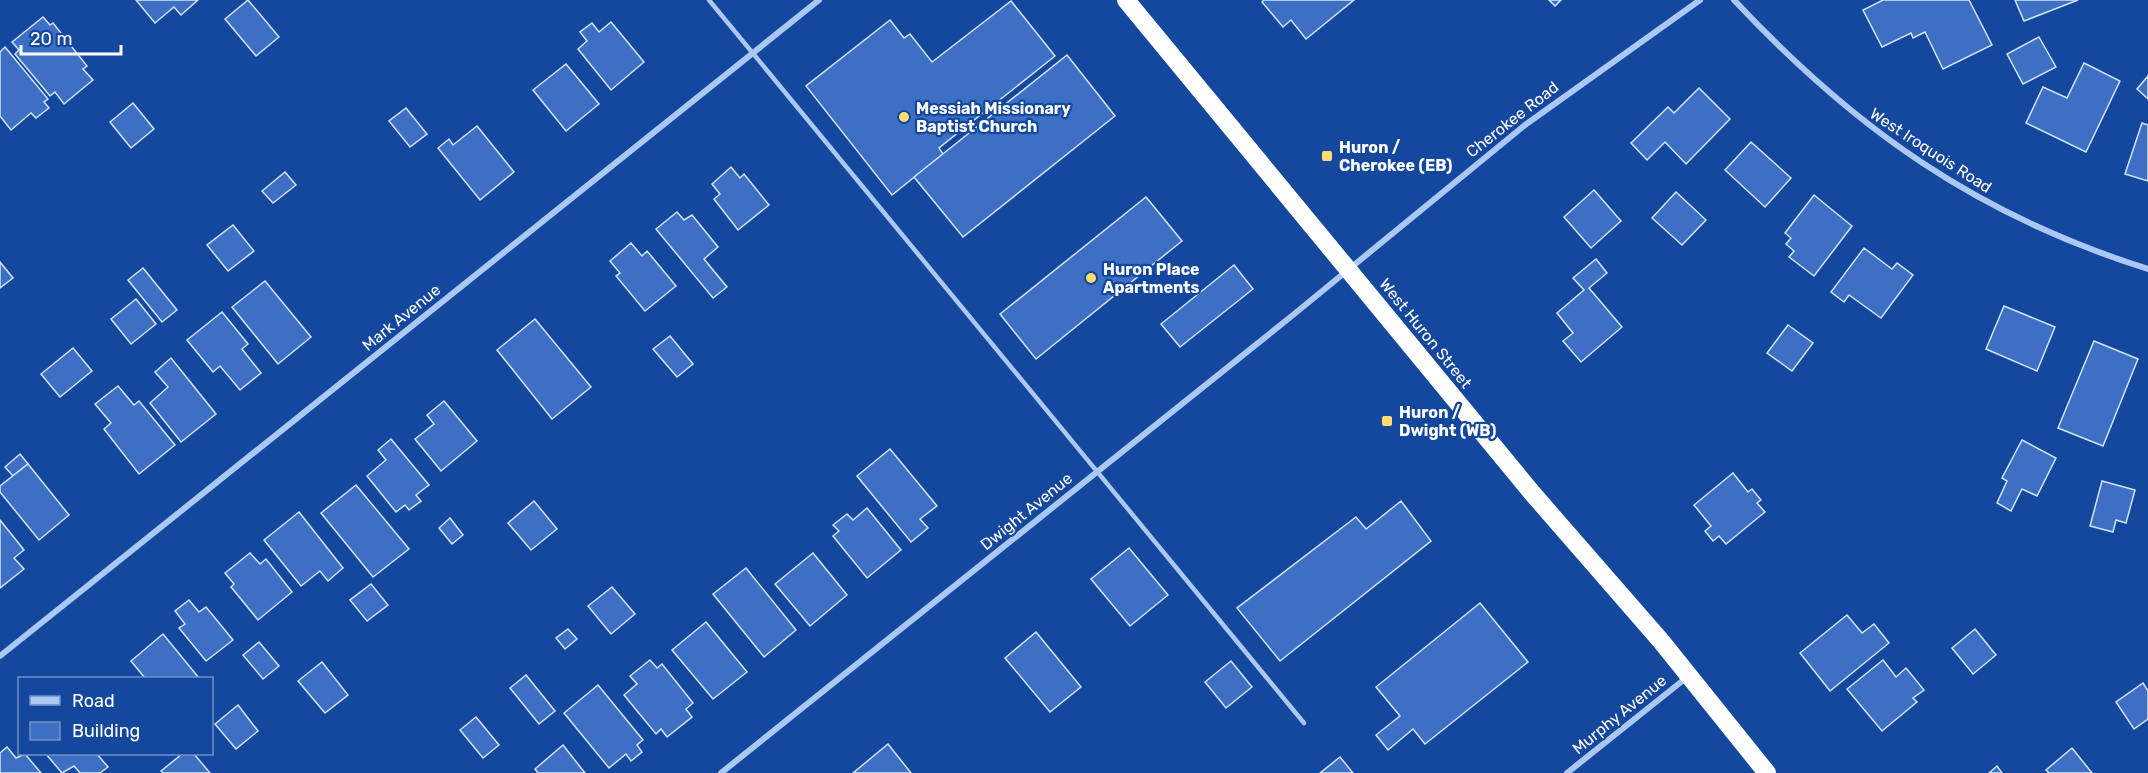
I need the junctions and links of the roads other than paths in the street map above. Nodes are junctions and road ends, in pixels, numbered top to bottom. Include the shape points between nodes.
1 (709, 0) edge
2 (819, 0) edge
3 (1126, 0) edge
4 (1700, 0) edge
5 (1734, 0) edge
6 (753, 53) junction
7 (2148, 269) edge
8 (1348, 270) junction
9 (1098, 471) junction
10 (0, 656) edge
11 (1688, 676) junction
12 (1304, 723) dead end
13 (721, 773) edge
14 (1567, 773) edge
15 (1767, 773) edge

1 - 6 lane
2 - 6 street, Mark Avenue
3 - 8 highway, West Huron Street
4 - 8 street, Cherokee Road via 1525,125
5 - 7 street, West Iroquois Road via 1823,89 1924,166 2036,227
6 - 9 lane
6 - 10 street, Mark Avenue
8 - 9 street, Dwight Avenue
8 - 11 highway, West Huron Street
9 - 12 lane
9 - 13 street, Dwight Avenue
11 - 14 street, Murphy Avenue
11 - 15 highway, West Huron Street

